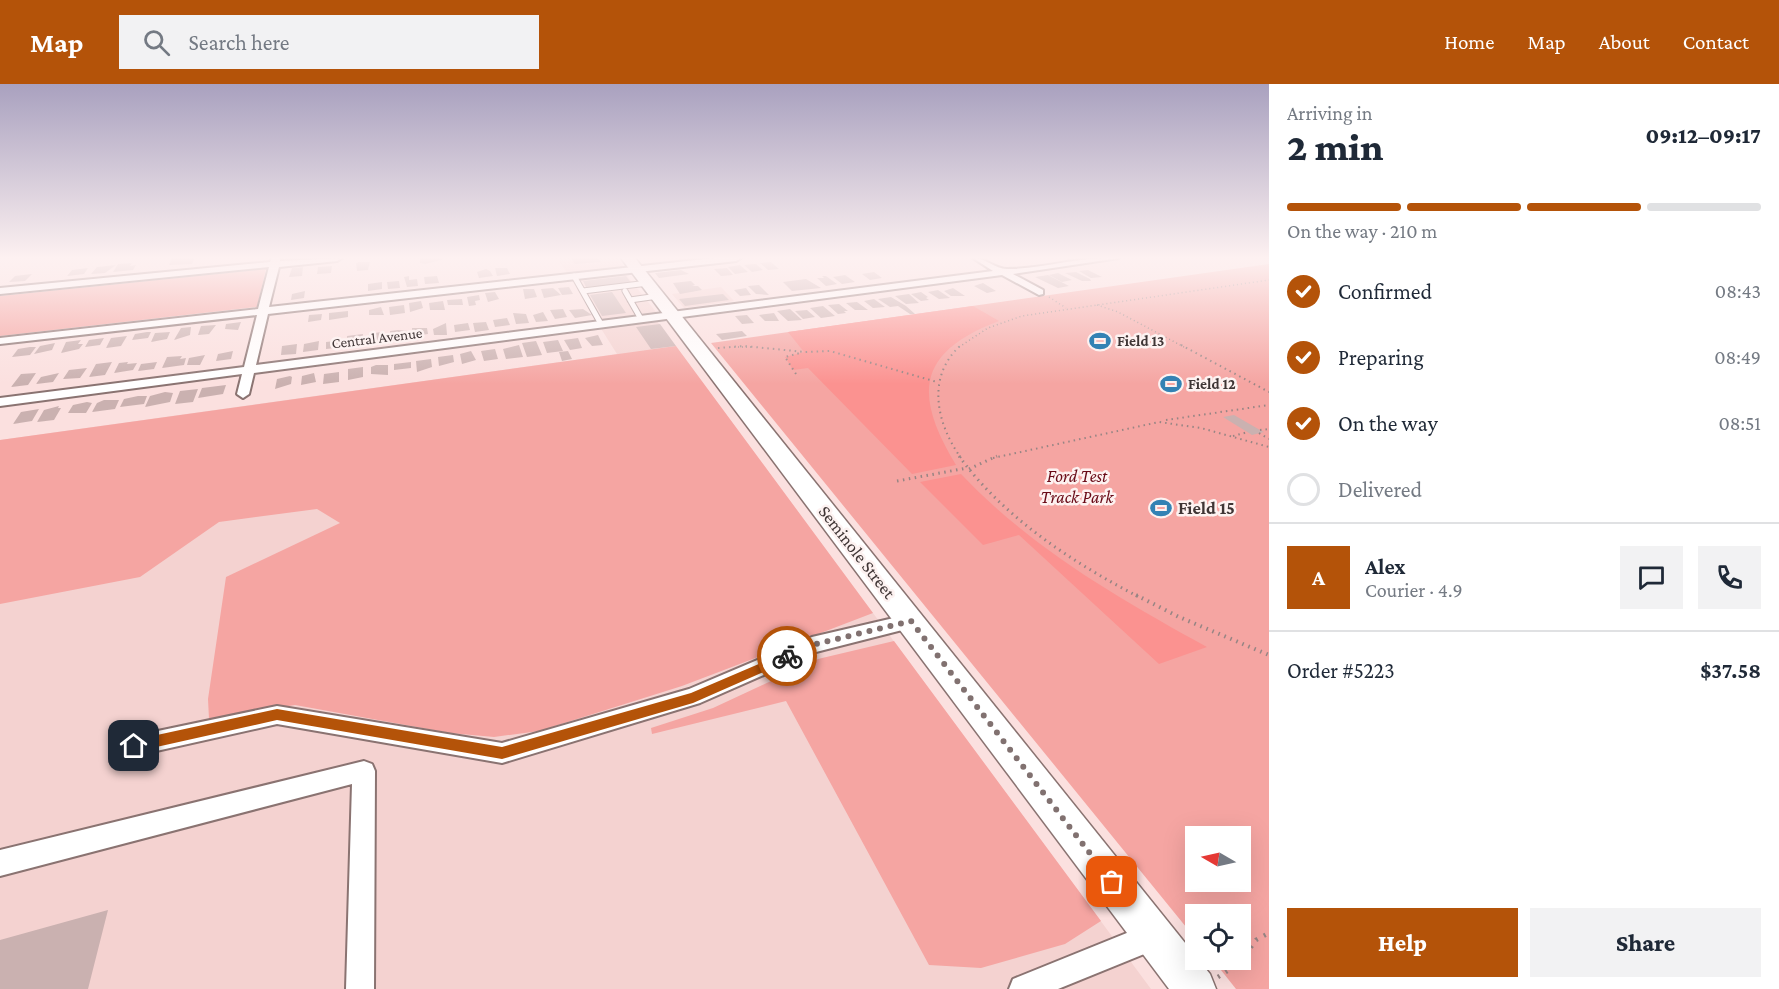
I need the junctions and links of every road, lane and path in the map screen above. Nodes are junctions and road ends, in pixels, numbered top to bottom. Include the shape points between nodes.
1 (267, 300) edge
2 (359, 300) edge
3 (589, 300) edge
4 (642, 300) edge
5 (642, 300) edge
6 (654, 300) edge
7 (1129, 300) edge
8 (1054, 301) dead end
9 (1096, 305) junction
10 (1067, 309) junction
11 (264, 311) junction
12 (641, 319) junction
13 (601, 324) junction
14 (0, 341) edge
15 (710, 349) dead end
16 (805, 352) junction
17 (249, 370) junction
18 (796, 375) dead end
19 (938, 382) junction
20 (1269, 392) edge
21 (243, 394) dead end
22 (0, 402) edge
23 (1269, 405) edge
24 (1159, 422) junction
25 (1269, 429) edge
26 (1248, 432) dead end
27 (1232, 436) junction
28 (1269, 439) edge
29 (1269, 447) edge
30 (968, 469) junction
31 (897, 481) dead end
32 (911, 621) junction
33 (1269, 655) edge
34 (134, 746) dead end
35 (0, 863) edge
36 (1269, 933) edge
37 (1154, 936) junction
38 (1206, 984) edge
39 (360, 989) edge
40 (1023, 989) edge

1 - 11 street
2 - 11 street
3 - 13 lane
4 - 12 street, Central Avenue
5 - 12 lane
6 - 32 street, Seminole Street
7 - 9 path
8 - 10 path
9 - 10 path
9 - 20 path via 1118,312
10 - 19 path via 1023,317 973,336 942,366
11 - 14 street
11 - 17 street
12 - 13 street, Central Avenue
13 - 17 street, Central Avenue
15 - 16 path via 744,346
16 - 18 path via 785,357
16 - 19 path via 830,351
17 - 21 street
17 - 22 street, Central Avenue
19 - 30 path via 938,410 947,437
23 - 24 path
24 - 27 path
24 - 30 path via 999,455
25 - 28 path via 1259,432
26 - 27 path
27 - 29 path
30 - 31 path
30 - 33 path via 997,501 1042,538 1097,574 1166,612
32 - 34 street via 812,645 693,698 502,753 277,715
32 - 37 street, Seminole Street
35 - 39 street via 364,771
36 - 38 path via 1256,940 1240,963
37 - 38 street, Seminole Street
37 - 40 street

